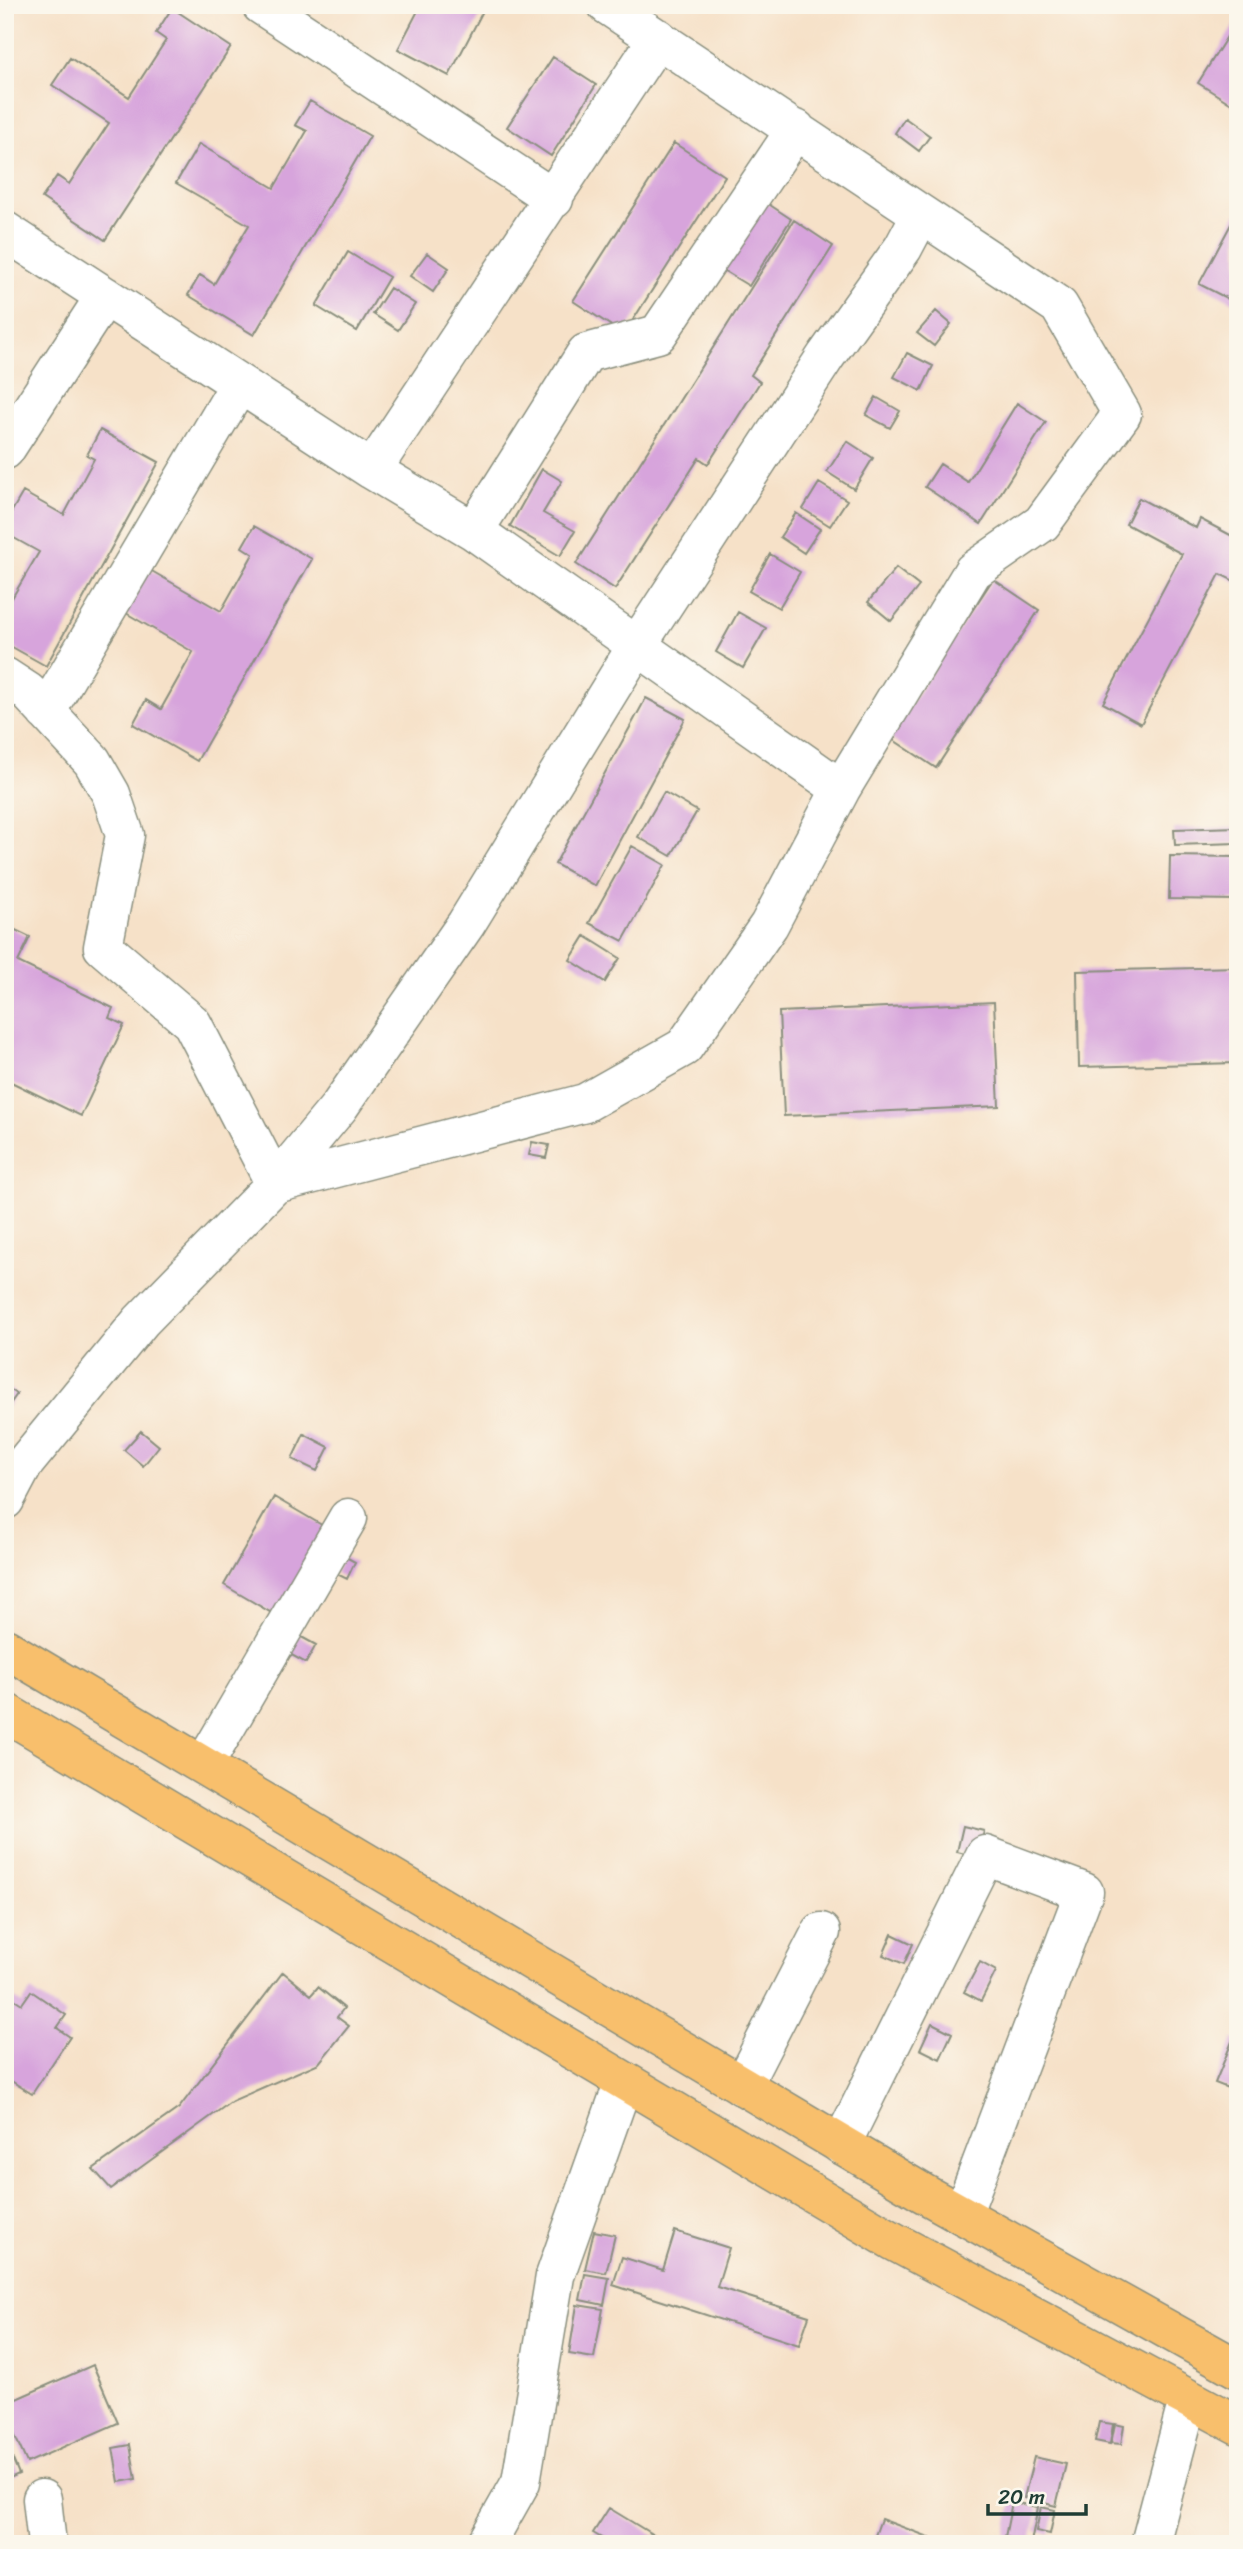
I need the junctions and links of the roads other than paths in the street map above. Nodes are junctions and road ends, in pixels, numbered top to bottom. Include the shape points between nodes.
1 (261, 5) edge
2 (607, 5) edge
3 (658, 38) junction
4 (796, 129) junction
5 (554, 199) junction
6 (921, 214) junction
7 (5, 231) edge
8 (105, 296) junction
9 (239, 385) junction
10 (5, 450) edge
11 (372, 470) junction
12 (474, 531) junction
13 (638, 644) junction
14 (5, 677) edge
15 (46, 712) junction
16 (841, 789) junction
17 (275, 1184) junction
18 (5, 1500) edge
19 (348, 1518) dead end
20 (5, 1648) edge
21 (5, 1712) edge
22 (204, 1765) junction
23 (821, 1932) dead end
24 (624, 2081) junction
25 (742, 2086) junction
26 (841, 2145) junction
27 (962, 2215) junction
28 (1238, 2369) edge
29 (1188, 2400) junction
30 (1238, 2425) edge
31 (42, 2500) dead end
32 (47, 2544) edge
33 (486, 2544) edge
34 (1150, 2544) edge

1 - 5 street
2 - 3 street
3 - 4 street
3 - 5 street
4 - 6 street
4 - 12 street via 658,334 586,353
5 - 11 street
6 - 13 street via 903,248 826,356
6 - 16 street via 1059,306 1122,414 1042,523 973,571
7 - 8 street
8 - 9 street
8 - 10 street
9 - 11 street
9 - 15 street
11 - 12 street
12 - 13 street
13 - 16 street
13 - 17 street via 466,924 340,1107
14 - 15 street via 28,692
15 - 17 street via 92,761 111,794 125,835 103,947 192,1023
16 - 17 street via 769,925 684,1047 585,1103
17 - 18 street via 141,1321 24,1464
19 - 22 street
20 - 22 highway
21 - 24 highway
22 - 25 highway
23 - 25 street
24 - 29 highway via 893,2241
24 - 33 street via 555,2276 521,2482
25 - 26 highway
26 - 27 highway
26 - 27 street via 985,1855 1084,1892
27 - 28 highway
29 - 30 highway
29 - 34 street
31 - 32 street

